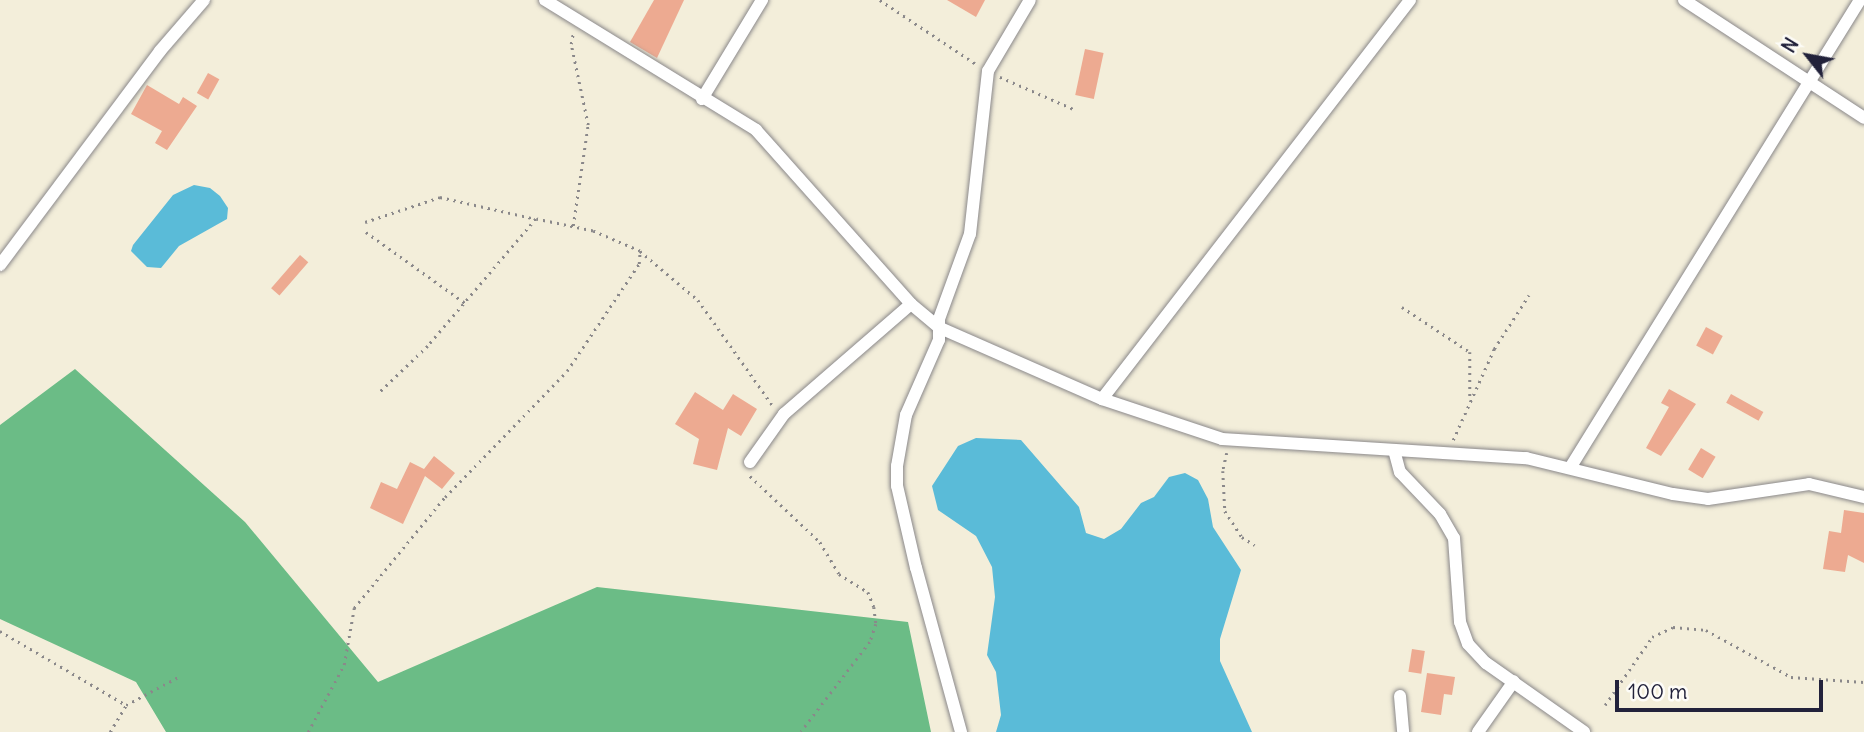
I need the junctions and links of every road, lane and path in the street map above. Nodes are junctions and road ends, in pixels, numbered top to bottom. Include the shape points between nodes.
1 (204, 0) edge
2 (545, 0) edge
3 (762, 0) edge
4 (880, 0) edge
5 (1030, 0) edge
6 (1410, 0) edge
7 (1684, 0) edge
8 (1860, 0) edge
9 (577, 22) junction
10 (988, 71) junction
11 (1813, 83) junction
12 (702, 99) junction
13 (1076, 110) dead end
14 (1864, 118) edge
15 (536, 219) junction
16 (365, 222) dead end
17 (573, 226) junction
18 (366, 232) dead end
19 (640, 251) junction
20 (0, 265) edge
21 (1529, 295) dead end
22 (465, 303) junction
23 (911, 304) junction
24 (1402, 307) dead end
25 (940, 328) junction
26 (379, 393) dead end
27 (1102, 399) junction
28 (1470, 400) junction
29 (780, 418) junction
30 (1231, 440) junction
31 (1394, 450) junction
32 (1447, 452) junction
33 (750, 462) joint
34 (1570, 468) junction
35 (1864, 497) edge
36 (1255, 545) dead end
37 (0, 631) edge
38 (180, 676) dead end
39 (1514, 681) junction
40 (1864, 682) edge
41 (1400, 696) dead end
42 (126, 705) junction
43 (1605, 705) dead end
44 (110, 732) edge
45 (308, 732) edge
46 (801, 732) edge
47 (961, 732) edge
48 (1403, 732) edge
49 (1478, 732) edge
50 (1584, 732) edge

1 - 20 street via 160,51
2 - 9 street
3 - 12 street
4 - 10 path
5 - 10 street
6 - 27 street
7 - 11 street
8 - 11 street
9 - 12 street
9 - 17 path via 571,44 589,125
10 - 13 path
10 - 25 street via 970,234 939,319
11 - 14 street
11 - 34 street
12 - 23 street via 767,141
15 - 16 path via 440,197
15 - 17 path
15 - 22 path
17 - 19 path via 619,239
18 - 22 path
19 - 29 path via 698,300
19 - 45 path via 639,264 567,371 445,496 354,608 344,665
21 - 28 path
22 - 26 path
23 - 25 street
23 - 29 street
24 - 28 path via 1470,352
25 - 27 street
25 - 47 street via 901,429 897,486
27 - 30 street
28 - 32 path
29 - 33 street
30 - 31 street
30 - 36 path via 1223,471 1225,511 1242,537
31 - 32 street
31 - 39 street via 1401,472 1440,514 1454,538 1460,622 1468,644 1486,663
32 - 34 street via 1526,458
33 - 46 path via 754,481 820,542 837,572 868,592 874,607 876,624 870,642
34 - 35 street via 1708,499 1809,484
37 - 42 path
38 - 42 path
39 - 49 street
39 - 50 street
40 - 43 path via 1791,677 1706,630 1673,627 1652,637
41 - 48 street
42 - 44 path

